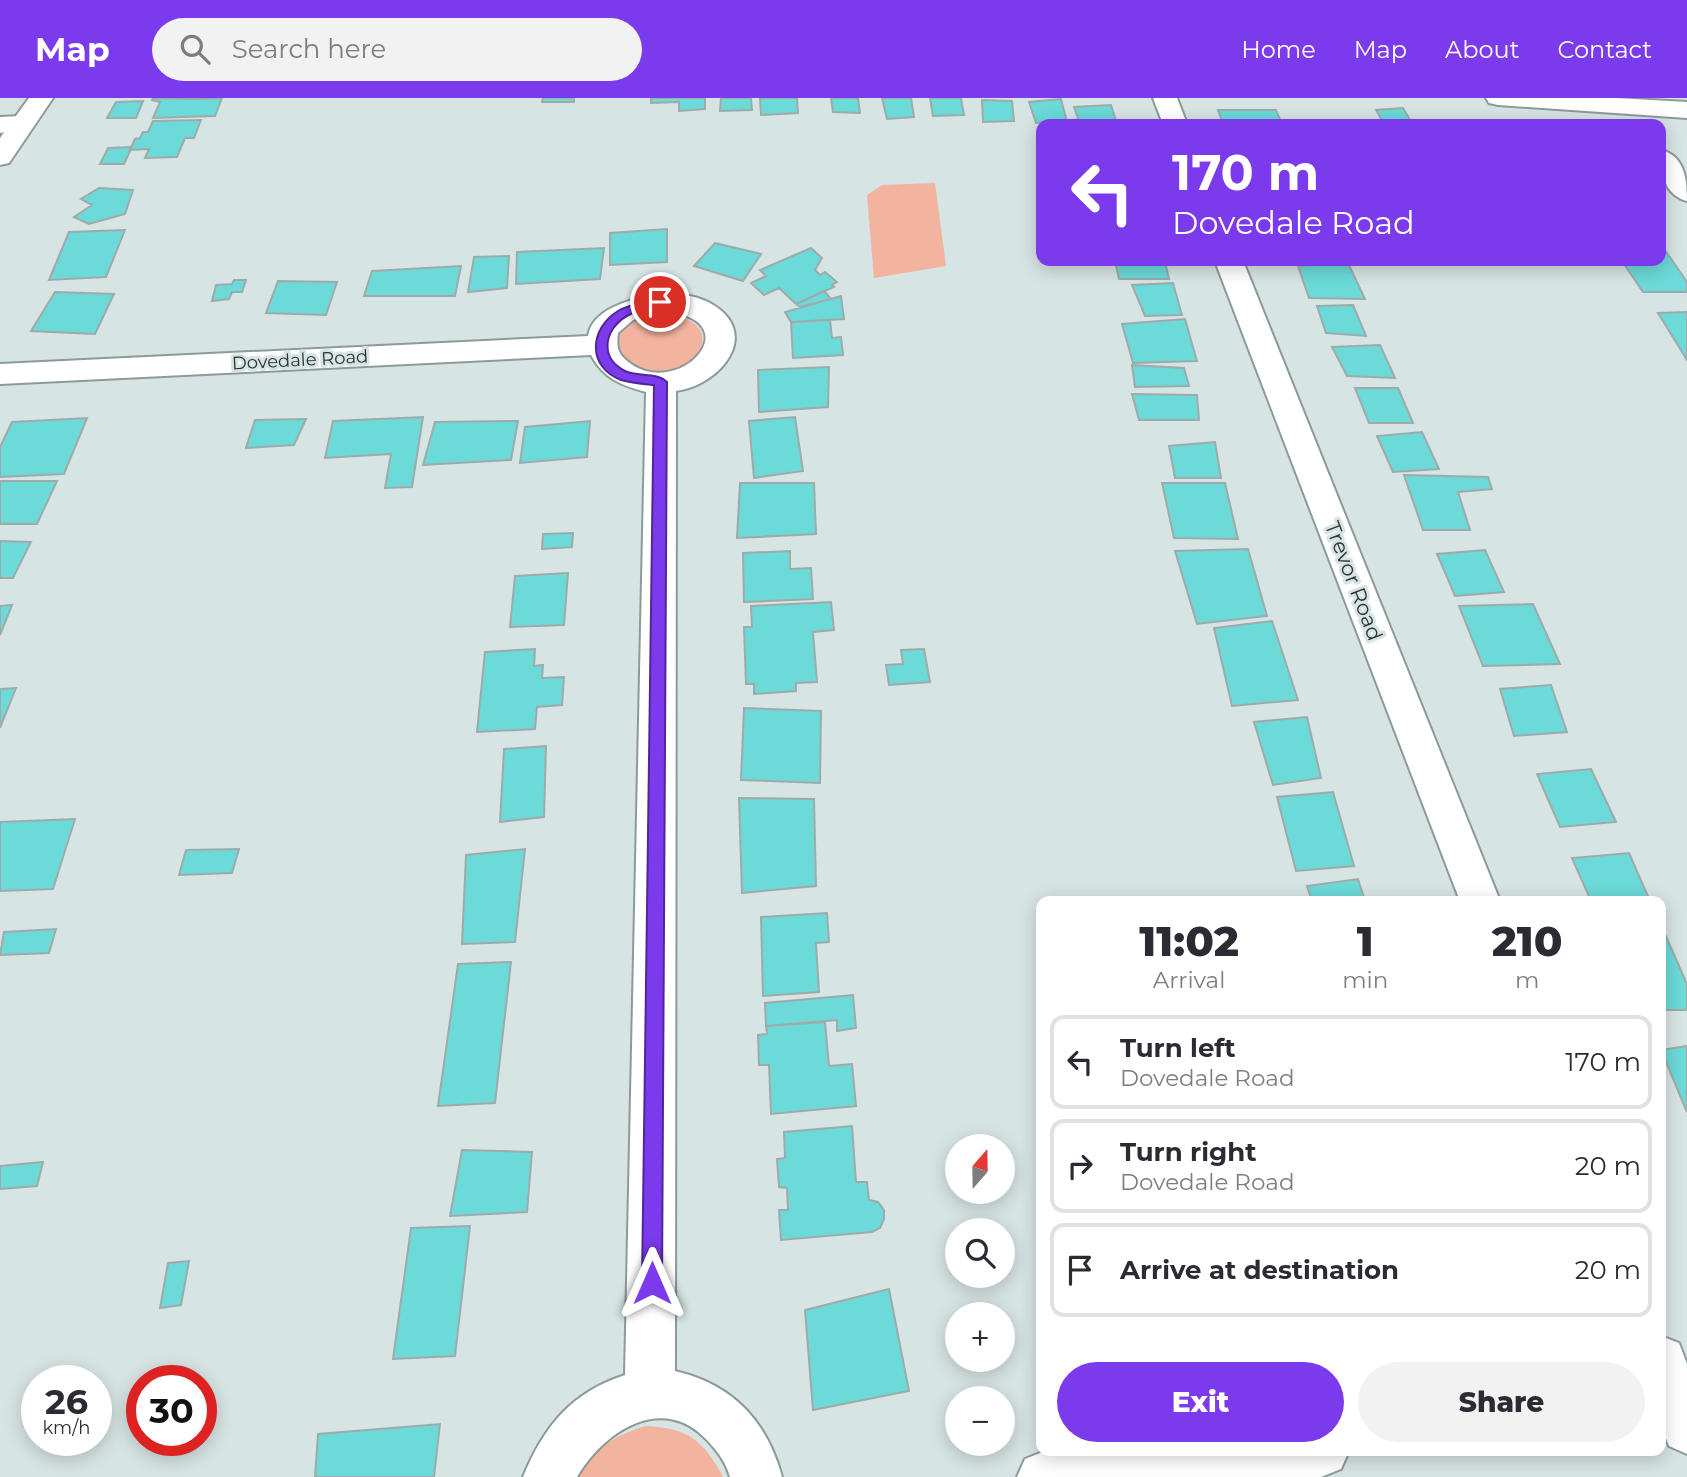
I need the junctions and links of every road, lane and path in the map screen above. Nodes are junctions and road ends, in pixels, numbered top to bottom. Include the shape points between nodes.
1 (41, 98) edge
2 (1165, 98) edge
3 (1498, 98) edge
4 (1625, 109) edge
5 (1687, 110) edge
6 (1173, 119) edge
7 (10, 124) edge
8 (0, 157) edge
9 (1666, 165) edge
10 (1687, 193) edge
11 (1231, 266) edge
12 (600, 345) junction
13 (0, 374) edge
14 (661, 382) junction
15 (1478, 896) edge
16 (1666, 1380) edge
17 (650, 1393) junction
18 (1677, 1421) edge
19 (1269, 1456) edge
20 (549, 1477) edge
21 (756, 1477) edge
22 (1043, 1477) edge

1 - 7 street
2 - 6 street
3 - 4 street
4 - 5 street
7 - 8 street
9 - 10 street
11 - 15 street, Trevor Road
12 - 13 street, Dovedale Road
12 - 14 street via 611,368 624,376
12 - 14 street via 612,321 642,305 696,307 719,326 720,350 698,373
14 - 17 street
16 - 18 street
17 - 20 street via 617,1402 586,1423 561,1452
17 - 21 street via 683,1396 712,1410 737,1433
19 - 22 street

